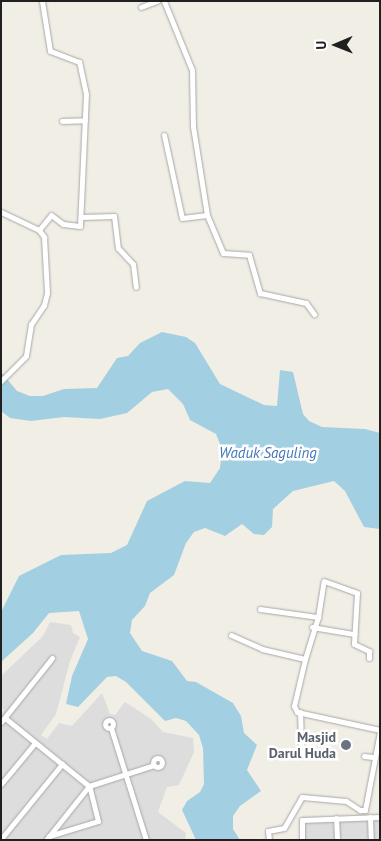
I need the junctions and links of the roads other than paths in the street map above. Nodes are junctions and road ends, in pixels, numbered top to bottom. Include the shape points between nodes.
1 (42, 1) edge
2 (157, 1) edge
3 (164, 1) edge
4 (141, 7) dead end
5 (86, 120) junction
6 (62, 121) dead end
7 (164, 135) dead end
8 (1, 212) edge
9 (207, 215) junction
10 (82, 217) junction
11 (39, 230) junction
12 (136, 287) dead end
13 (314, 314) dead end
14 (1, 381) edge
15 (260, 609) dead end
16 (318, 617) junction
17 (312, 627) junction
18 (354, 634) junction
19 (231, 635) dead end
20 (52, 658) dead end
21 (369, 658) dead end
22 (305, 659) junction
23 (300, 712) junction
24 (3, 720) edge
25 (111, 728) dead end
26 (380, 731) edge
27 (36, 743) junction
28 (310, 752) dead end
29 (364, 756) dead end
30 (373, 757) junction
31 (62, 764) junction
32 (154, 765) dead end
33 (126, 775) junction
34 (1, 784) edge
35 (89, 786) junction
36 (380, 817) edge
37 (336, 818) junction
38 (370, 818) junction
39 (47, 838) edge
40 (1, 839) edge
41 (146, 840) edge
42 (269, 840) edge
43 (302, 840) edge
44 (337, 840) edge
45 (371, 840) edge

1 - 5 street via 50,51 66,56 81,67
2 - 4 street
3 - 9 street via 192,70 193,127
5 - 6 street
5 - 10 street
7 - 9 street via 182,218
8 - 11 street
9 - 13 street via 222,251 249,255 260,294 306,303
10 - 11 street via 80,226 74,227 50,215
10 - 12 street via 114,216 118,248 133,264
11 - 14 street via 45,243 46,300 31,324 29,348 24,358
15 - 16 street
16 - 17 street
16 - 18 street via 324,581 353,591 358,596
17 - 18 street
17 - 22 street
18 - 21 street via 355,645 369,651
19 - 22 street via 262,649
20 - 24 street
22 - 23 street via 294,706
23 - 26 street
23 - 28 street via 301,750
24 - 27 street
25 - 33 street
26 - 30 street
27 - 31 street
27 - 34 street
29 - 30 street
30 - 42 street via 364,810 346,801 302,797 284,828 268,832
31 - 35 street
31 - 40 street
32 - 33 street
33 - 35 street
33 - 41 street
35 - 39 street
35 - 39 street via 98,821
36 - 38 street
37 - 38 street
37 - 43 street via 302,820
37 - 44 street
38 - 45 street

